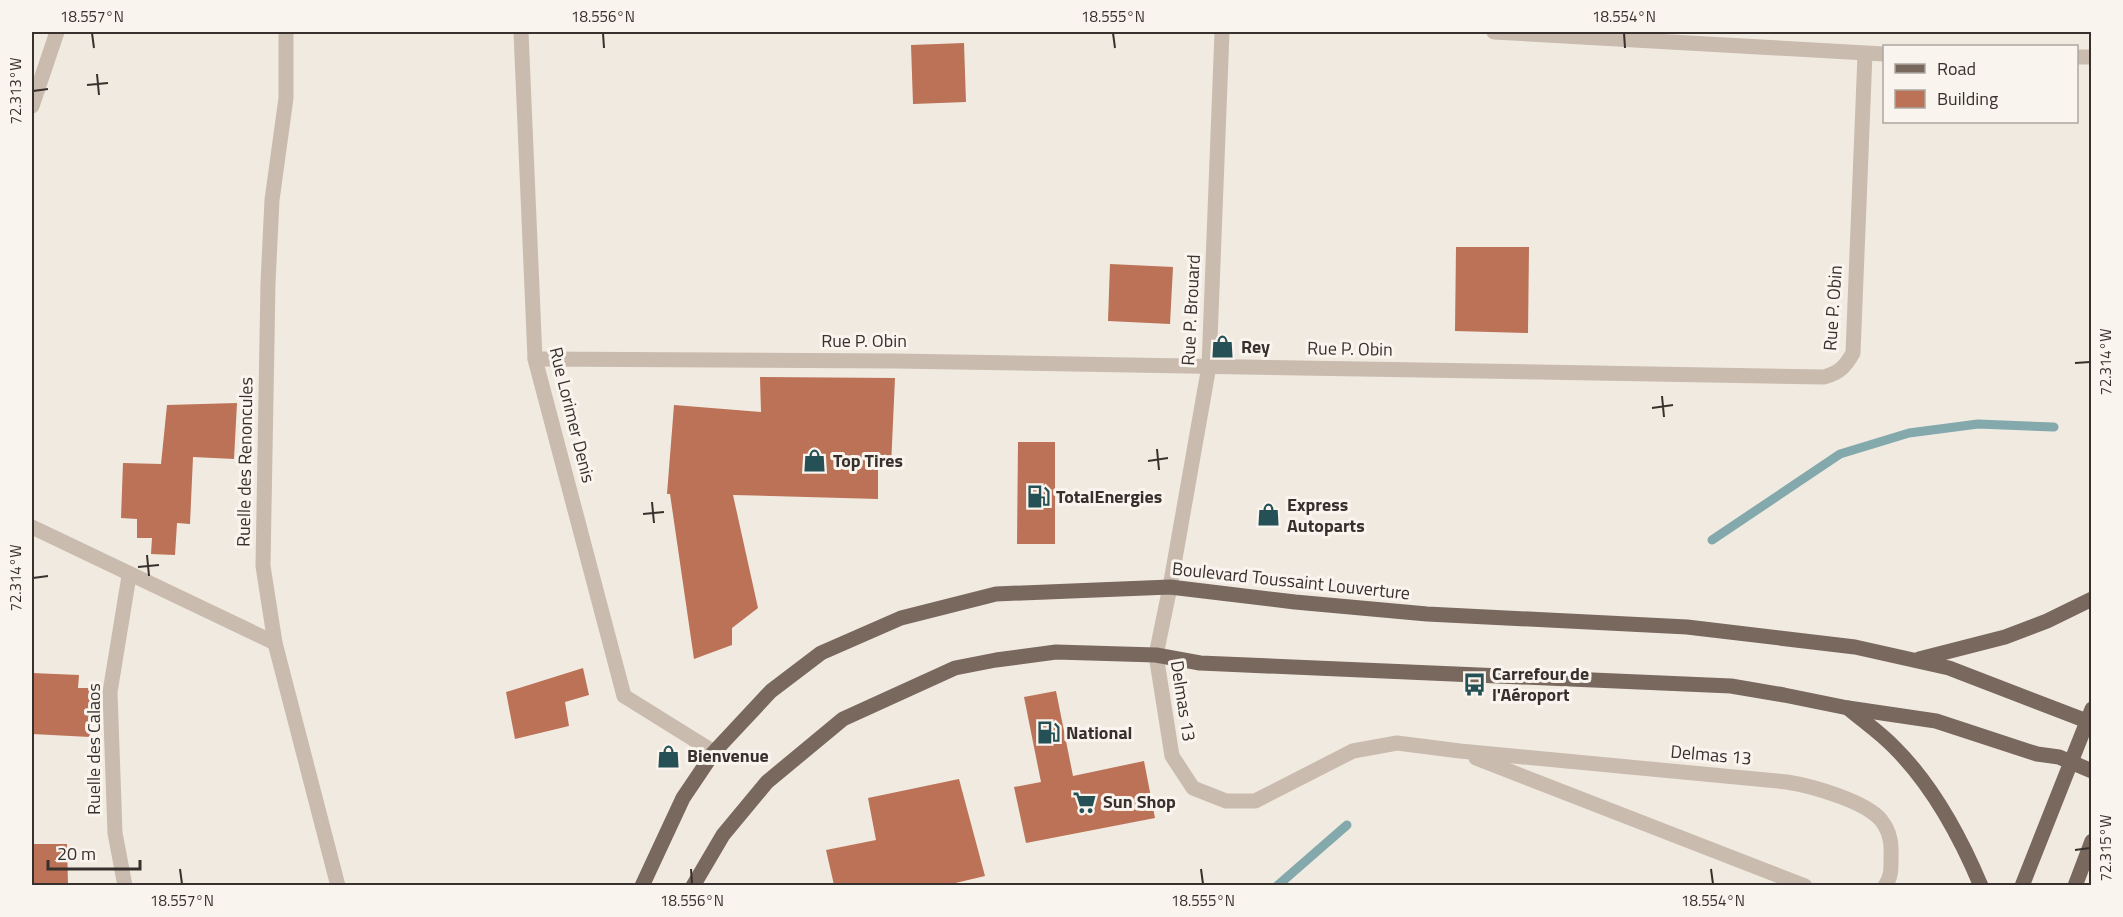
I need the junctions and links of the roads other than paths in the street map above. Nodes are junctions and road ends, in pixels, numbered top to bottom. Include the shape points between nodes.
1 (57, 32) edge
2 (286, 32) edge
3 (521, 32) edge
4 (1222, 32) edge
5 (1494, 32) edge
6 (1865, 54) junction
7 (1883, 54) edge
8 (32, 106) edge
9 (536, 358) junction
10 (1209, 366) junction
11 (32, 527) edge
12 (129, 576) junction
13 (1170, 587) junction
14 (2091, 599) edge
15 (275, 644) junction
16 (1156, 655) junction
17 (1916, 660) junction
18 (1848, 708) junction
19 (2090, 718) edge
20 (1460, 751) junction
21 (714, 752) junction
22 (2069, 762) junction
23 (2091, 771) edge
24 (2091, 841) edge
25 (125, 885) edge
26 (338, 885) edge
27 (642, 885) edge
28 (693, 885) edge
29 (1805, 885) edge
30 (1885, 885) edge
31 (1981, 885) edge
32 (2022, 885) edge
33 (2075, 885) edge

1 - 8 street
2 - 15 street, Ruelle des Renoncules via 286,98 272,200 268,282 263,566
3 - 9 street, Rue Lorimer Denis
4 - 10 street, Rue P. Brouard
5 - 6 street
6 - 7 street
6 - 10 street, Rue P. Obin via 1853,353 1836,374 1800,377
9 - 10 street, Rue P. Obin
9 - 21 street, Rue Lorimer Denis via 624,696
10 - 13 street, Rue P. Brouard
11 - 12 street
12 - 15 street
12 - 25 street, Ruelle des Calaos via 110,692 115,833
13 - 16 street, Rue P. Brouard
13 - 17 main road, Boulevard Toussaint Louverture via 1427,614 1687,627 1856,647
13 - 21 main road, Boulevard Toussaint Louverture via 996,594 901,618 821,653 771,691
14 - 17 main road via 2005,637
15 - 26 street, Ruelle des Renoncules
16 - 18 main road via 1200,663 1731,686
16 - 20 street, Delmas 13 via 1172,756 1193,788 1226,801 1255,801 1353,751 1397,743
16 - 28 main road via 1056,652 955,668 843,719 767,782 723,835
17 - 19 main road, Boulevard Toussaint Louverture via 1988,681 2055,710
18 - 22 main road via 1936,721
18 - 31 main road via 1895,748 1926,787 1963,843
19 - 22 main road
20 - 29 street, Delmas 13
20 - 30 street, Delmas 13 via 1812,787 1868,809 1881,821 1892,840 1891,878
21 - 27 main road, Boulevard Toussaint Louverture via 683,798
22 - 23 main road
22 - 32 main road
24 - 33 main road

